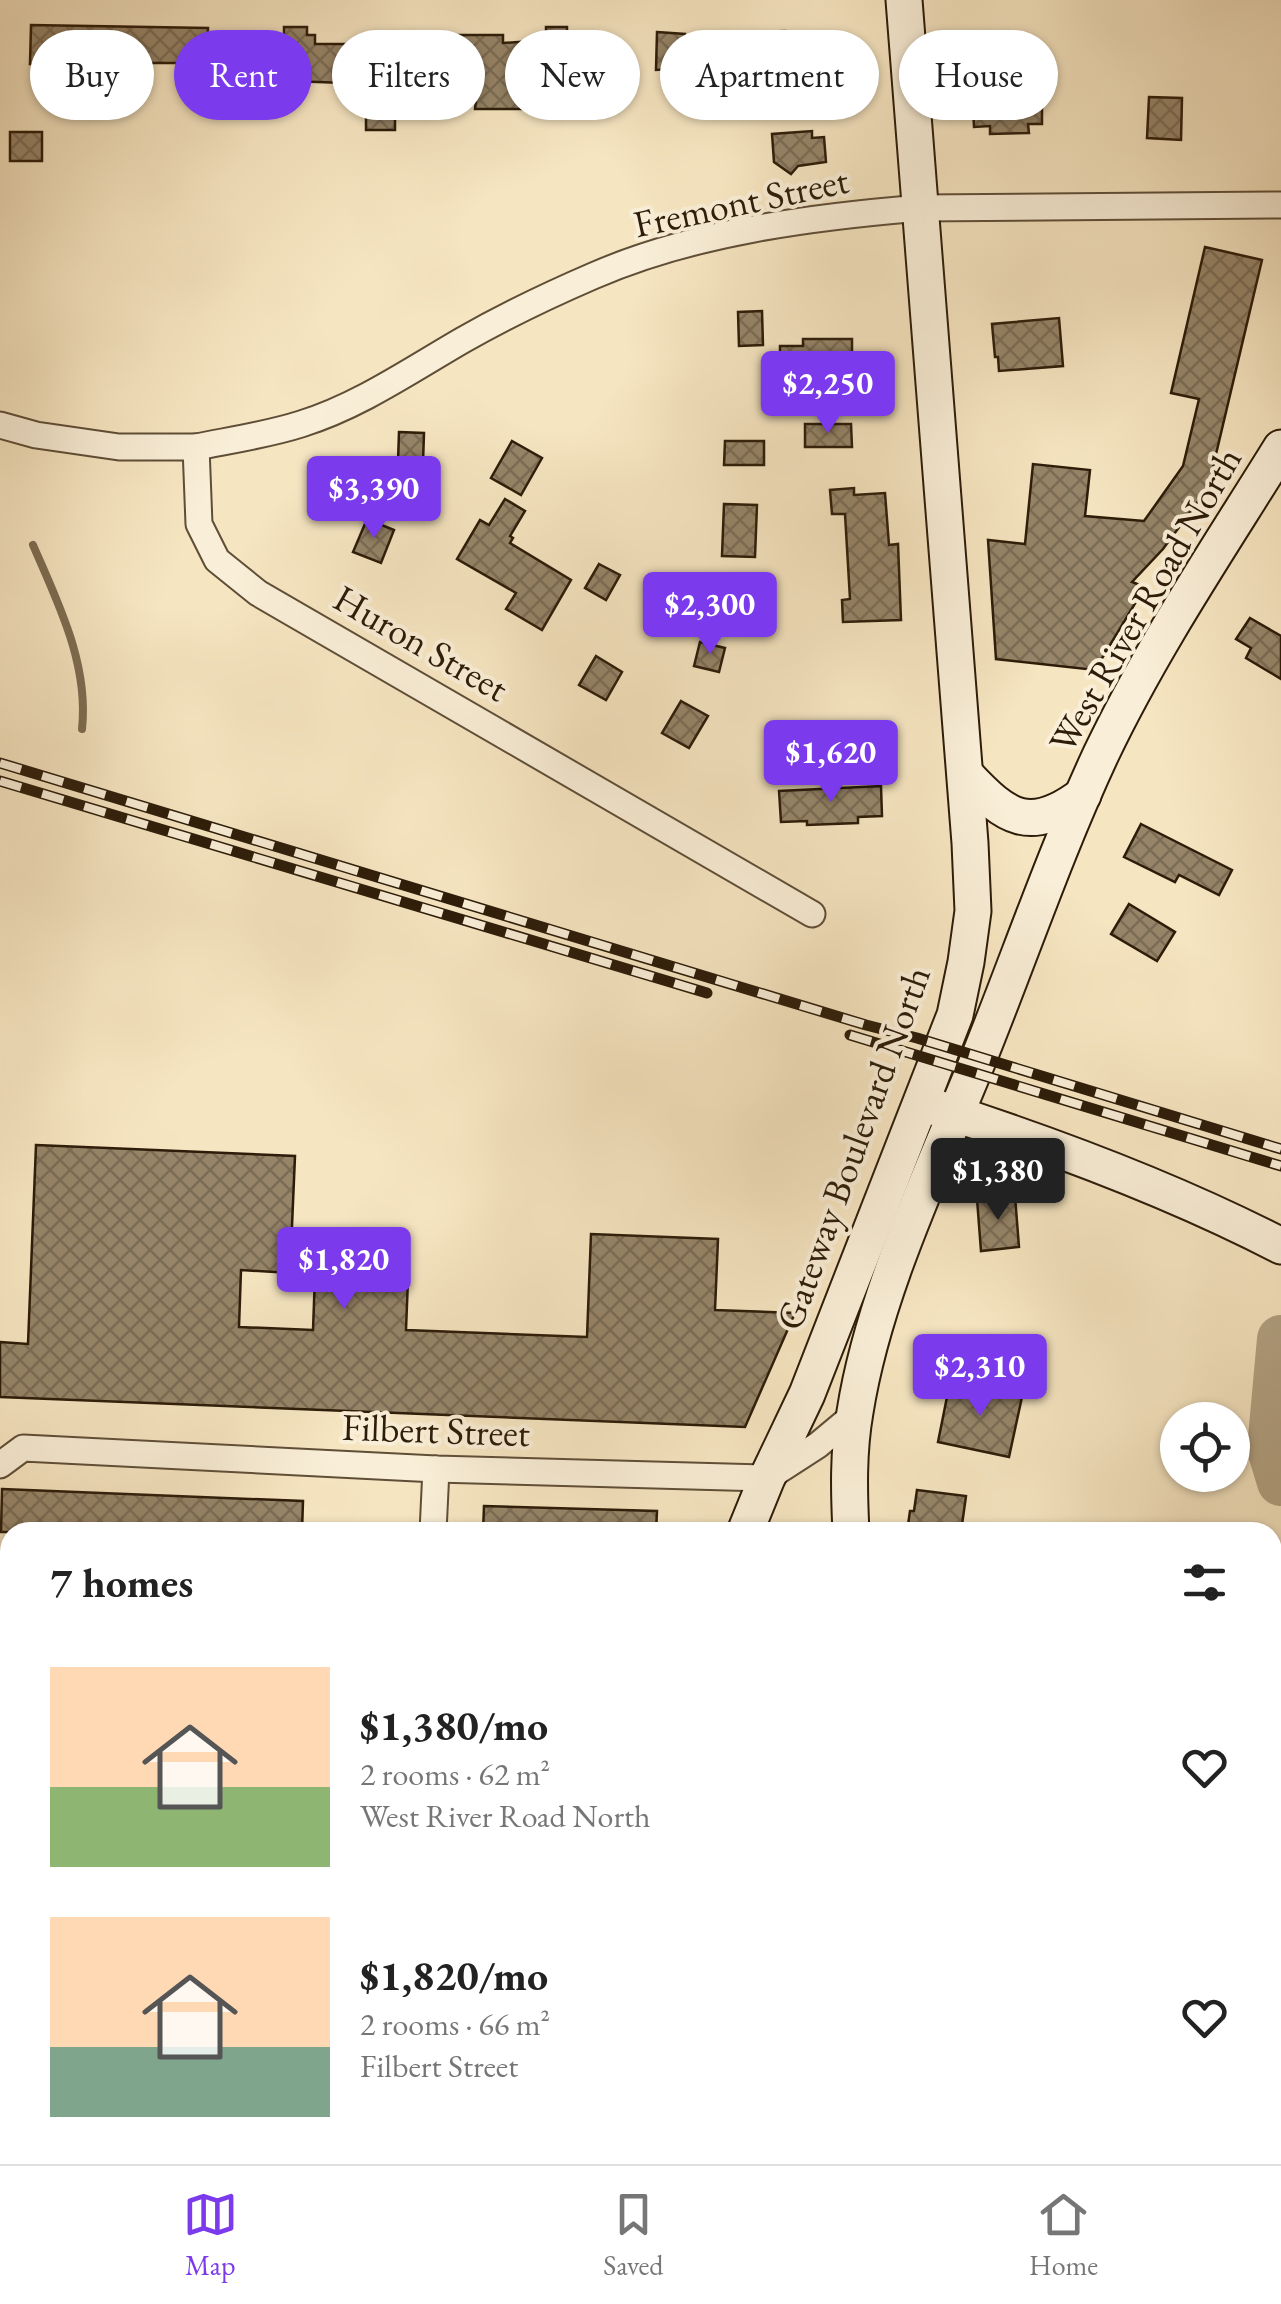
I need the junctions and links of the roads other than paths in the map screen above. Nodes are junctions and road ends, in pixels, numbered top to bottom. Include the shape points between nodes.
1 (904, 0) edge
2 (1281, 205) edge
3 (921, 208) junction
4 (1281, 420) edge
5 (0, 425) edge
6 (196, 446) junction
7 (1272, 462) edge
8 (966, 775) junction
9 (1083, 796) junction
10 (812, 914) dead end
11 (921, 1103) junction
12 (956, 1114) junction
13 (1281, 1246) edge
14 (854, 1414) junction
15 (0, 1465) edge
16 (436, 1469) junction
17 (767, 1478) junction
18 (433, 1522) edge
19 (748, 1522) edge
20 (851, 1522) edge

1 - 3 main road, Gateway Boulevard North
2 - 3 street, Fremont Street
3 - 6 street, Fremont Street via 732,234 644,256 540,300 350,404 301,424
3 - 8 main road, Gateway Boulevard North
4 - 7 main road, West River Road North
5 - 6 street via 118,447
6 - 10 street, Huron Street via 199,524 216,560 258,592
7 - 9 main road, West River Road North via 1138,684
8 - 9 main road via 1016,816 1054,814
8 - 11 main road, Gateway Boulevard North via 972,910 966,962 955,1014
9 - 12 main road, West River Road North
11 - 12 main road
11 - 17 main road, Gateway Boulevard North via 807,1394
12 - 13 main road via 1140,1181
12 - 14 main road, West River Road North via 876,1322
14 - 17 street
14 - 20 main road, West River Road North
15 - 16 street, Filbert Street via 23,1448
16 - 17 street, Filbert Street
16 - 18 street
17 - 19 main road, Gateway Boulevard North

